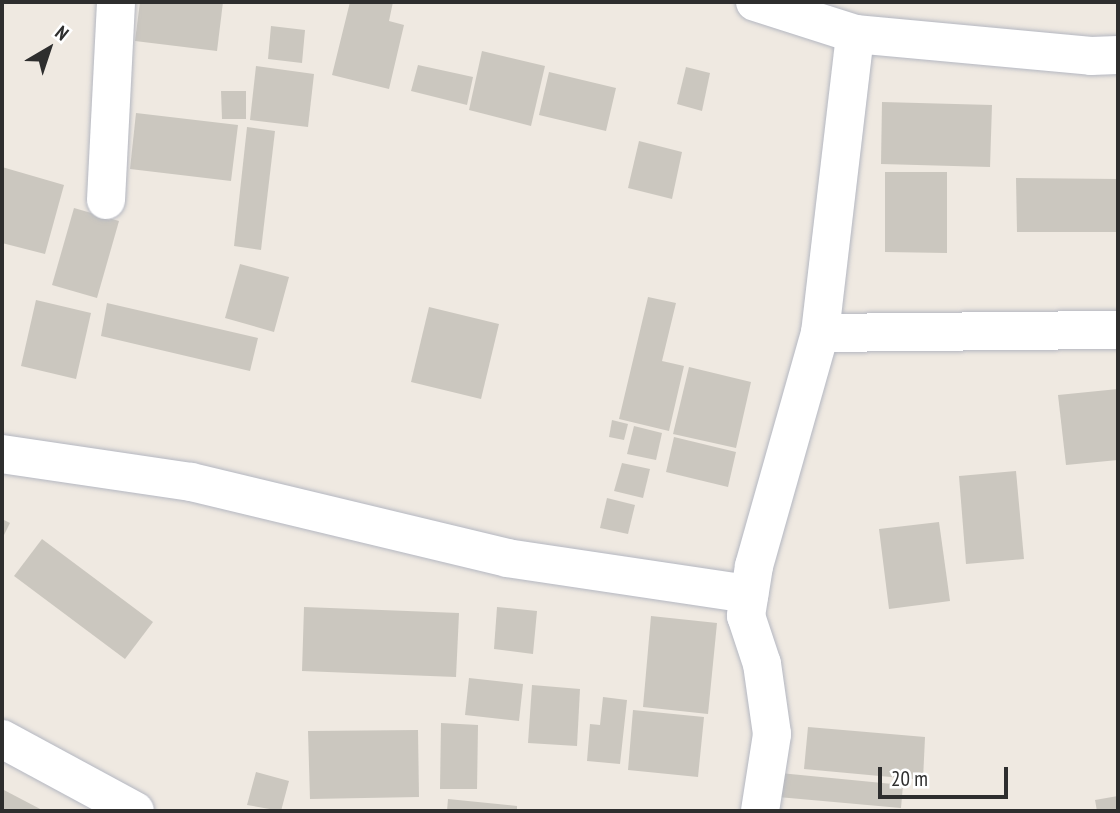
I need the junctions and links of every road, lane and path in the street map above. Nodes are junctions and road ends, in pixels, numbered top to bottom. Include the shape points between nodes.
1 (116, 2) edge
2 (755, 2) edge
3 (855, 34) junction
4 (1118, 55) edge
5 (106, 200) dead end
6 (1118, 330) edge
7 (820, 333) junction
8 (2, 454) edge
9 (749, 594) junction
10 (2, 739) edge
11 (135, 811) edge
12 (760, 811) edge

1 - 5 street
2 - 3 street
3 - 4 street
3 - 7 street
6 - 7 street
7 - 9 street
8 - 9 street via 191,482 507,558
9 - 12 street via 746,616 762,664 772,734
10 - 11 street

